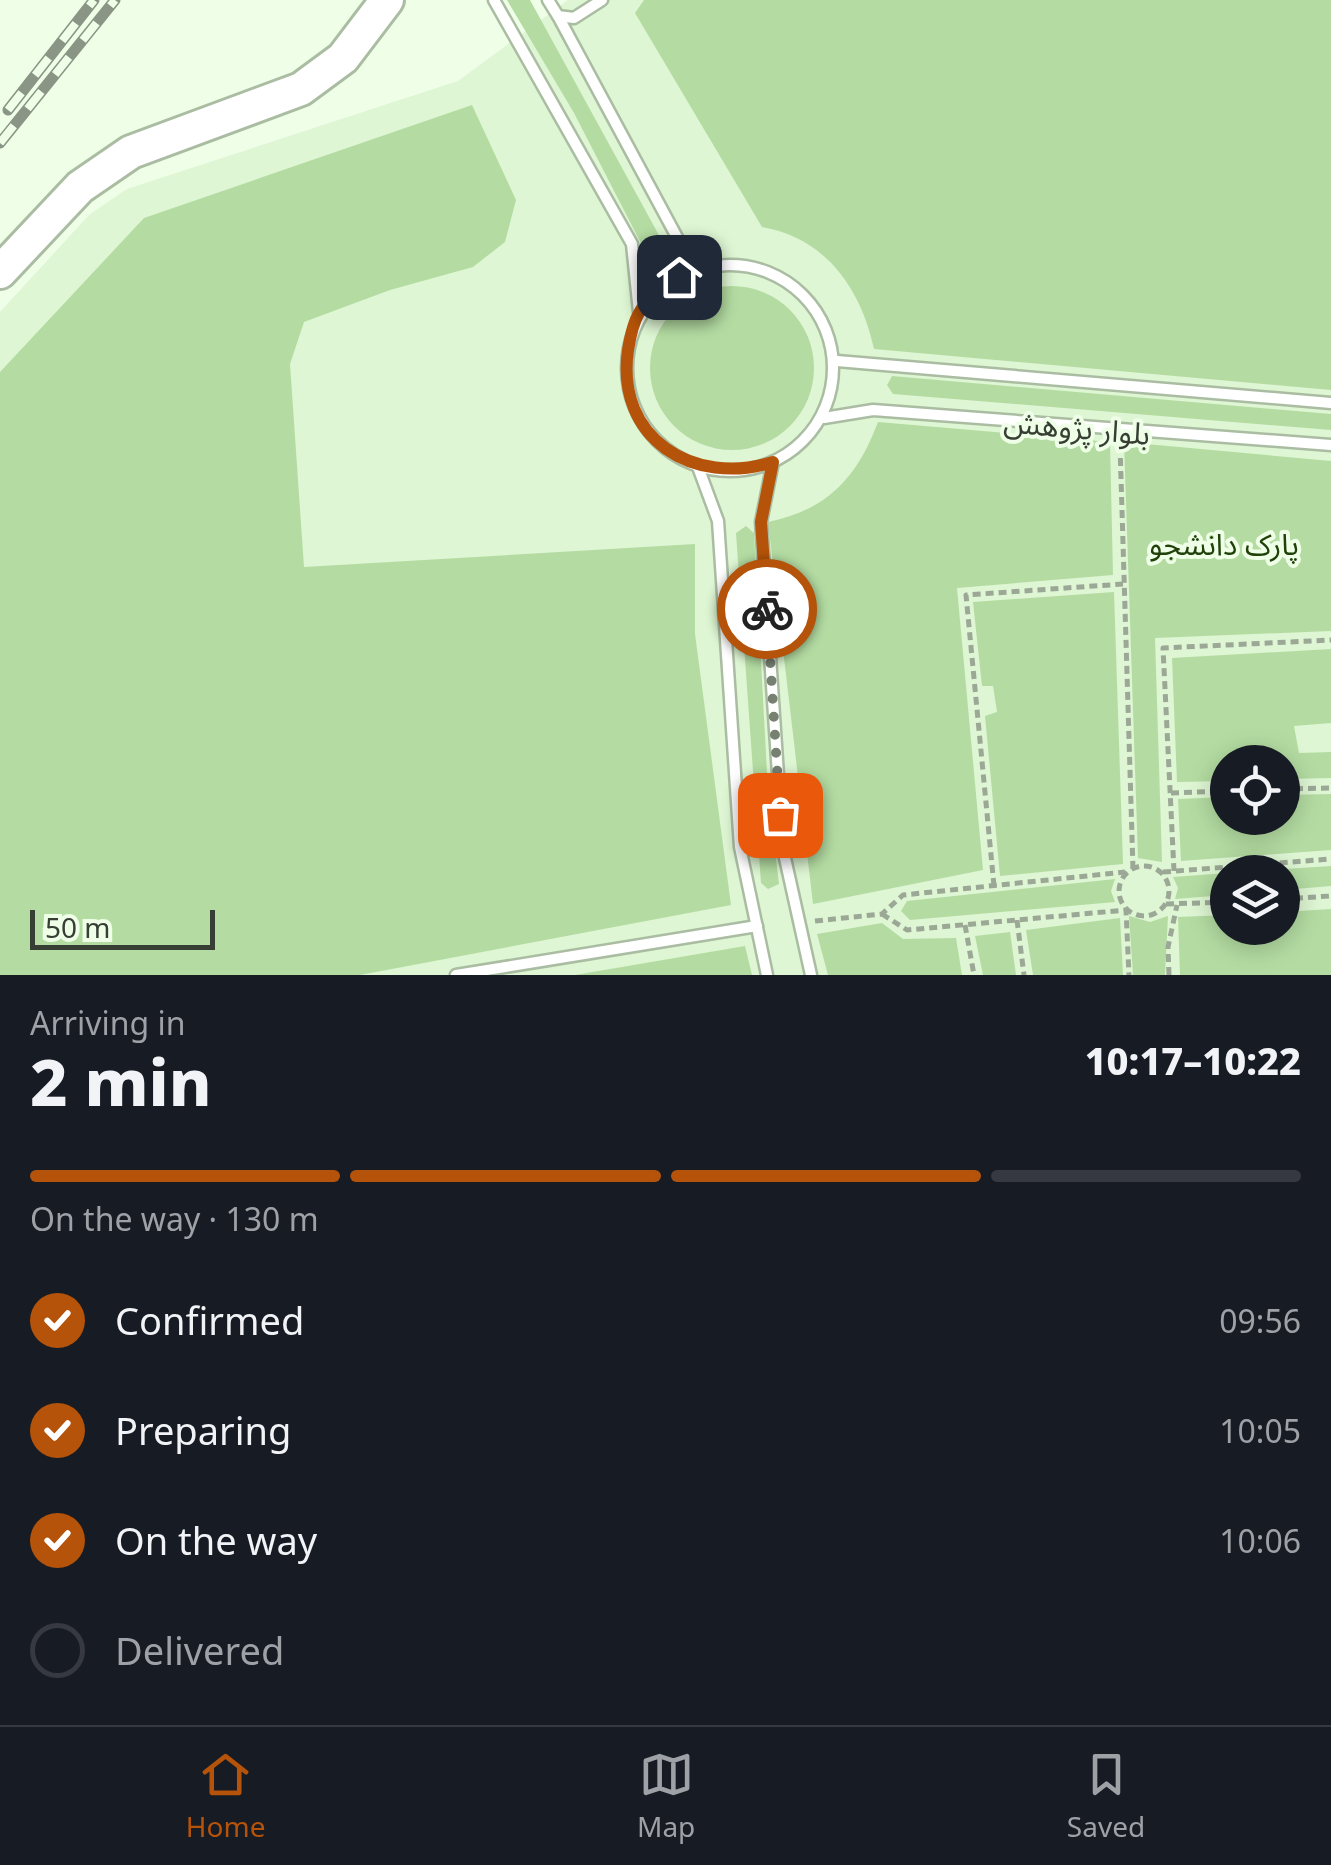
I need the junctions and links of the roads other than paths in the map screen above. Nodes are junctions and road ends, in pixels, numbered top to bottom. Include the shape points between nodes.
1 (387, 0) edge
2 (494, 0) edge
3 (548, 0) edge
4 (602, 0) edge
5 (558, 16) junction
6 (707, 267) junction
7 (0, 272) edge
8 (639, 312) junction
9 (837, 361) junction
10 (1331, 404) edge
11 (824, 418) junction
12 (1331, 445) edge
13 (773, 462) junction
14 (698, 466) junction
15 (757, 926) junction
16 (456, 975) edge
17 (767, 975) edge
18 (812, 975) edge

1 - 7 main road via 342,58 301,89 131,152 80,186
2 - 8 lane via 632,244
3 - 5 lane
4 - 5 lane via 581,17
5 - 6 lane via 679,241
6 - 8 lane via 679,277
6 - 9 lane via 758,268 783,280 820,318
8 - 14 lane via 626,365 638,417 675,456
9 - 10 lane, بلوار پژوهش
9 - 11 lane
11 - 12 lane, بلوار پژوهش via 873,410
11 - 13 lane
13 - 14 lane via 724,472
13 - 18 lane via 761,522 783,850
14 - 15 lane via 718,521 740,847
15 - 16 lane
15 - 17 lane

